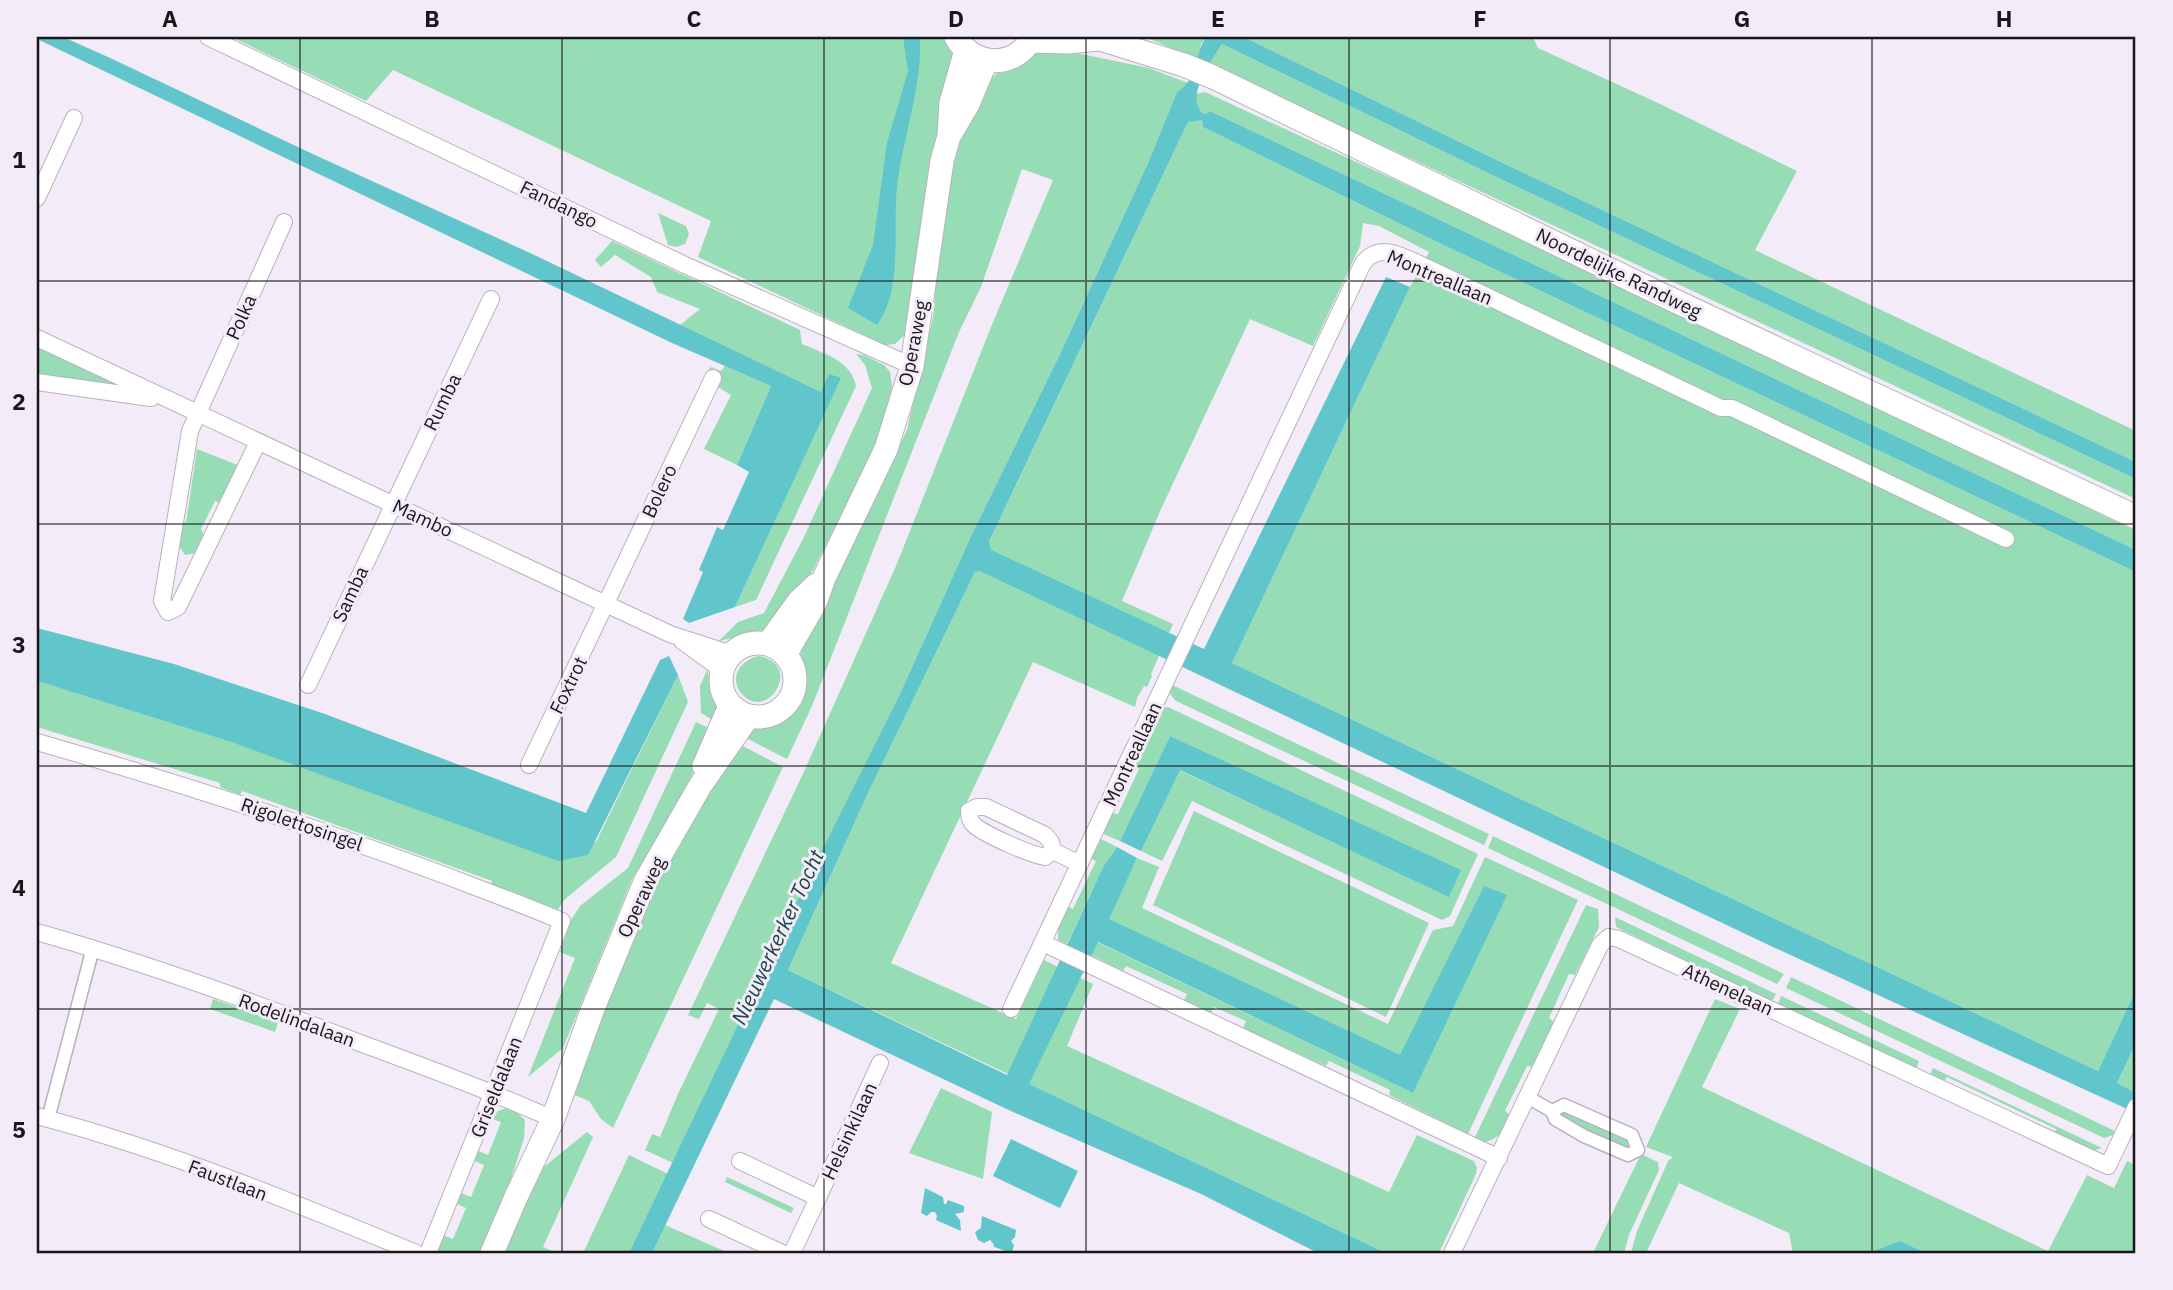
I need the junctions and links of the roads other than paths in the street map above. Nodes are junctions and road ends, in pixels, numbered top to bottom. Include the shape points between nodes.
1 (208, 37) edge
2 (1096, 38) edge
3 (1031, 39) edge
4 (969, 49) edge
5 (74, 118) dead end
6 (37, 198) edge
7 (285, 222) dead end
8 (491, 299) dead end
9 (37, 338) edge
10 (912, 366) junction
11 (713, 378) dead end
12 (37, 382) edge
13 (167, 401) junction
14 (198, 412) junction
15 (258, 442) junction
16 (393, 504) junction
17 (2136, 517) edge
18 (2006, 539) dead end
19 (170, 554) junction
20 (198, 563) junction
21 (606, 605) junction
22 (776, 649) junction
23 (727, 662) junction
24 (308, 685) dead end
25 (739, 711) junction
26 (37, 742) edge
27 (529, 765) dead end
28 (1053, 851) junction
29 (1080, 864) junction
30 (562, 921) joint
31 (37, 932) edge
32 (1043, 943) junction
33 (93, 948) junction
34 (1012, 1009) dead end
35 (880, 1063) dead end
36 (494, 1093) junction
37 (1529, 1098) junction
38 (2136, 1107) edge
39 (1552, 1111) junction
40 (547, 1116) junction
41 (43, 1118) edge
42 (1499, 1158) junction
43 (740, 1161) dead end
44 (818, 1198) junction
45 (709, 1219) dead end
46 (416, 1253) edge
47 (428, 1253) edge
48 (492, 1253) edge
49 (782, 1253) edge
50 (792, 1253) edge
51 (1452, 1253) edge

1 - 10 street, Fandango via 685,265
2 - 3 main road, Noordelijke Randweg via 1067,42
2 - 17 main road, Noordelijke Randweg via 1213,77
3 - 4 main road via 1022,51 998,61
4 - 10 main road, Operaweg via 951,103
5 - 6 street
7 - 14 street, Polka
8 - 16 street, Rumba
9 - 13 street, Mambo
10 - 22 main road, Operaweg via 886,449 815,603
11 - 21 street, Bolero
12 - 13 street, Mambo
13 - 14 street, Mambo
14 - 15 street, Mambo
14 - 19 street, Polka via 190,431
15 - 16 street, Mambo
15 - 20 street
16 - 21 street, Mambo
16 - 24 street, Samba
18 - 29 street, Montreallaan via 1732,408 1721,408 1428,268 1381,251 1363,262
19 - 20 street
19 - 20 street, Polka via 162,601 168,612 178,607
21 - 23 street, Mambo
21 - 27 street, Foxtrot
22 - 23 main road via 748,644
22 - 25 main road via 792,665 795,676 790,699 782,709 761,718
23 - 25 main road via 721,689
25 - 40 main road, Operaweg via 704,763 700,786 645,882
26 - 30 street, Rigolettosingel via 315,828
28 - 28 street via 1045,835 986,807 969,811 976,827 1025,851 1045,857
28 - 29 street
29 - 32 street, Montreallaan
30 - 36 street, Griseldalaan
31 - 33 street, Rodelindalaan
32 - 34 street, Montreallaan
32 - 42 street
33 - 36 street, Rodelindalaan
33 - 41 street
35 - 44 street, Helsinkilaan
36 - 40 street, Rodelindalaan
36 - 47 street, Griseldalaan
37 - 38 street, Athenelaan via 1600,945 1609,937 2108,1166
37 - 39 street
37 - 42 street, Athenelaan
39 - 39 street via 1564,1105 1632,1135 1638,1150 1628,1155 1584,1136 1555,1119
40 - 48 main road, Operaweg
41 - 46 street, Faustlaan via 193,1165
42 - 51 street, Athenelaan
43 - 44 street, Helsinkilaan
44 - 50 street, Helsinkilaan
45 - 49 street

